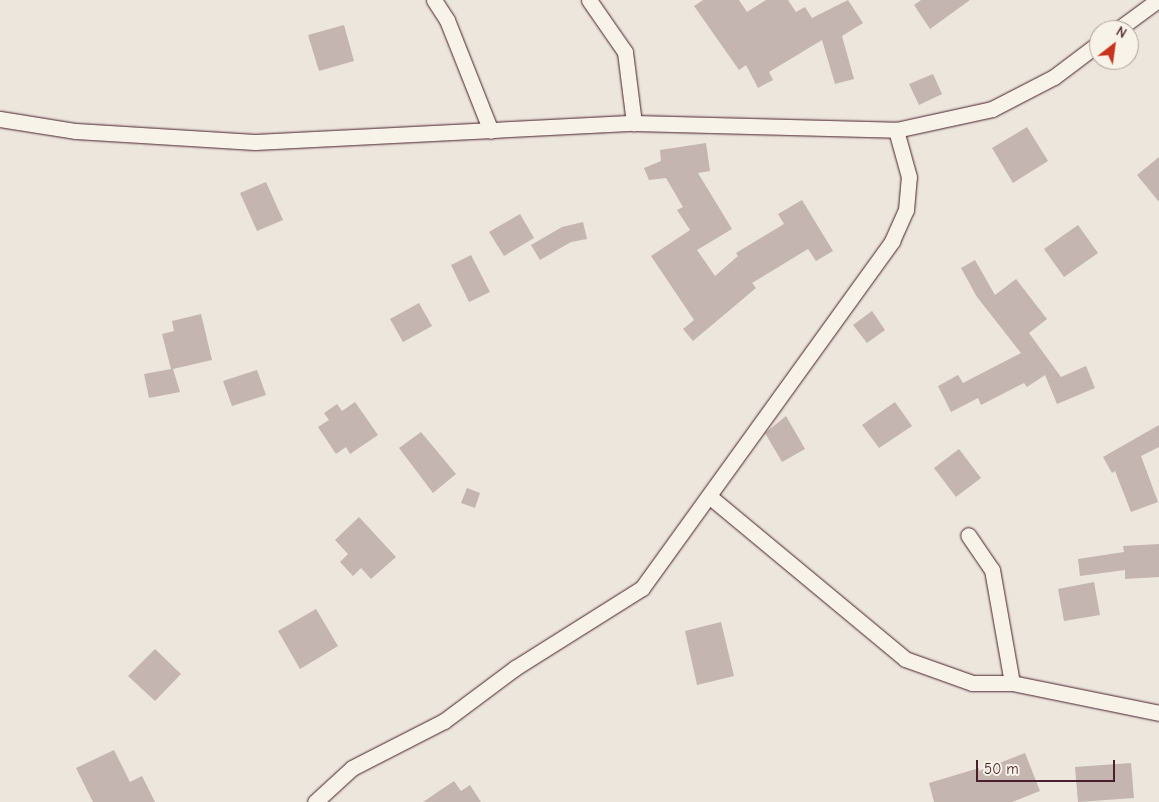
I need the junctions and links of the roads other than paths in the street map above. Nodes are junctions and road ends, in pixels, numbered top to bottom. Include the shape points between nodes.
1 (434, 0) edge
2 (589, 0) edge
3 (1158, 0) edge
4 (1131, 20) edge
5 (1089, 51) edge
6 (0, 119) edge
7 (634, 123) junction
8 (896, 130) junction
9 (491, 131) junction
10 (709, 496) junction
11 (968, 535) dead end
12 (1012, 683) junction
13 (1159, 713) edge
14 (315, 802) edge

1 - 9 street via 447,20
2 - 7 street via 625,52
3 - 4 street
5 - 8 street via 1054,77 992,109
6 - 9 street via 76,131 255,142
7 - 8 street
7 - 9 street
8 - 10 street via 909,177 906,210 892,241
10 - 12 street via 905,659 972,683
10 - 14 street via 642,588 515,668 444,721 352,768
11 - 12 street via 992,570
12 - 13 street

